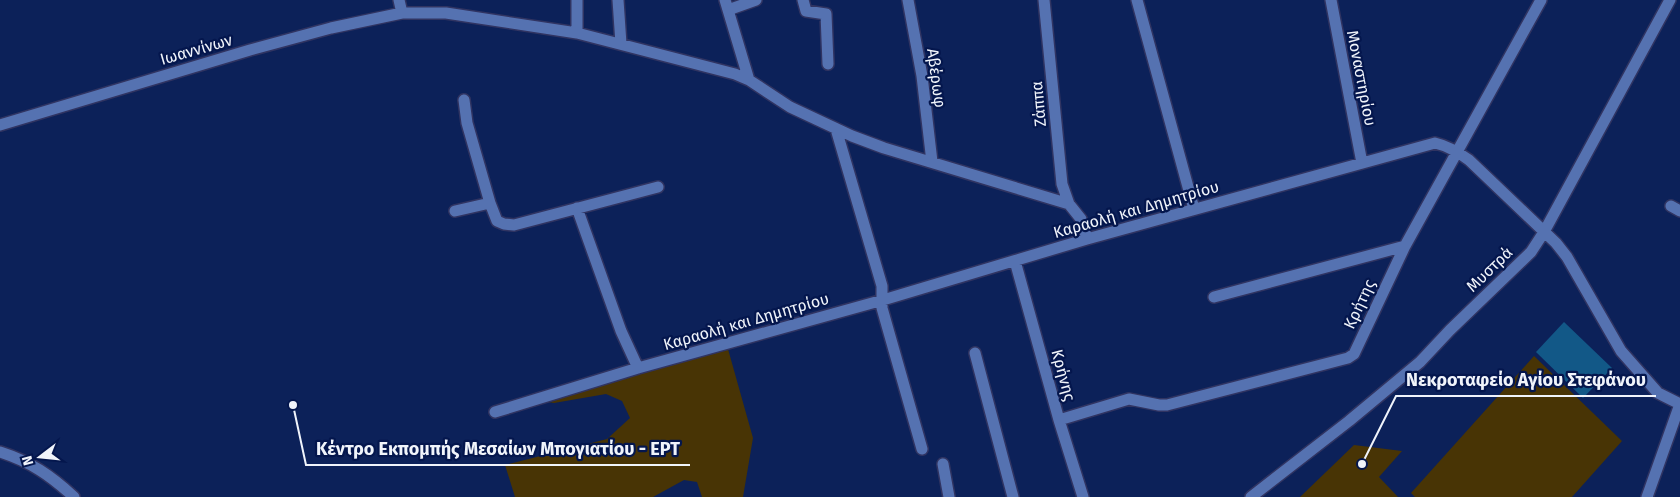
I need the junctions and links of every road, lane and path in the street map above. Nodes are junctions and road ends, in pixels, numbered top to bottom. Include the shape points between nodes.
1 (400, 0) edge
2 (576, 0) edge
3 (618, 0) edge
4 (756, 0) edge
5 (803, 0) edge
6 (908, 0) edge
7 (1044, 0) edge
8 (1137, 0) edge
9 (1331, 0) edge
10 (1541, 0) edge
11 (1670, 0) edge
12 (727, 5) edge
13 (402, 13) junction
14 (577, 33) junction
15 (621, 44) junction
16 (828, 64) dead end
17 (749, 80) junction
18 (464, 100) dead end
19 (0, 126) edge
20 (836, 129) junction
21 (1458, 152) junction
22 (932, 162) junction
23 (1362, 163) junction
24 (658, 187) dead end
25 (490, 203) junction
26 (1069, 204) junction
27 (577, 208) junction
28 (1194, 209) junction
29 (455, 211) dead end
30 (1544, 232) junction
31 (1087, 240) junction
32 (1405, 246) junction
33 (1015, 261) junction
34 (1214, 297) dead end
35 (883, 300) junction
36 (975, 353) dead end
37 (638, 368) junction
38 (1680, 404) edge
39 (495, 412) dead end
40 (1059, 420) junction
41 (922, 449) dead end
42 (0, 452) edge
43 (943, 464) dead end
44 (74, 497) edge
45 (949, 497) edge
46 (1013, 497) edge
47 (1083, 497) edge
48 (1251, 497) edge
49 (1647, 497) edge

1 - 13 street
2 - 14 street
3 - 15 street
4 - 12 street
5 - 16 street via 806,11 826,14
6 - 22 street, Αβέρωφ via 922,76
7 - 26 street, Ζάππα via 1062,184
8 - 28 street
9 - 23 street, Μοναστηρίου
10 - 21 street, Κρήτης
11 - 30 street, Μυστρά
12 - 17 street
13 - 14 street, Ιωαννίνων via 446,13
13 - 19 street, Ιωαννίνων via 250,50
14 - 15 street, Ιωαννίνων
15 - 17 street, Ιωαννίνων
17 - 20 street, Ιωαννίνων via 790,107
18 - 25 street via 466,123
20 - 22 street, Ιωαννίνων
20 - 35 street via 882,286
21 - 23 street, Καραολή και Δημητρίου via 1435,143
21 - 30 street, Καραολή και Δημητρίου
21 - 32 street, Κρήτης
22 - 26 street, Ιωαννίνων
23 - 28 street, Καραολή και Δημητρίου
24 - 27 street
25 - 27 street via 497,221 514,225
25 - 29 street
26 - 31 street, Ζάππα via 1081,219
27 - 37 street
28 - 31 street, Καραολή και Δημητρίου
30 - 38 street, Καραολή και Δημητρίου via 1567,257 1621,351 1658,393
30 - 48 street, Μυστρά via 1531,252 1420,362
31 - 33 street, Καραολή και Δημητρίου
32 - 34 street
32 - 40 street, Κρήτης via 1354,354 1348,358 1167,405 1129,399
33 - 35 street, Καραολή και Δημητρίου
33 - 40 street, Κρήνης
35 - 37 street, Καραολή και Δημητρίου
35 - 41 street via 882,308
36 - 46 street
37 - 39 street, Καραολή και Δημητρίου
38 - 49 street
40 - 47 street, Κρήνης
42 - 44 street via 34,465
43 - 45 street

